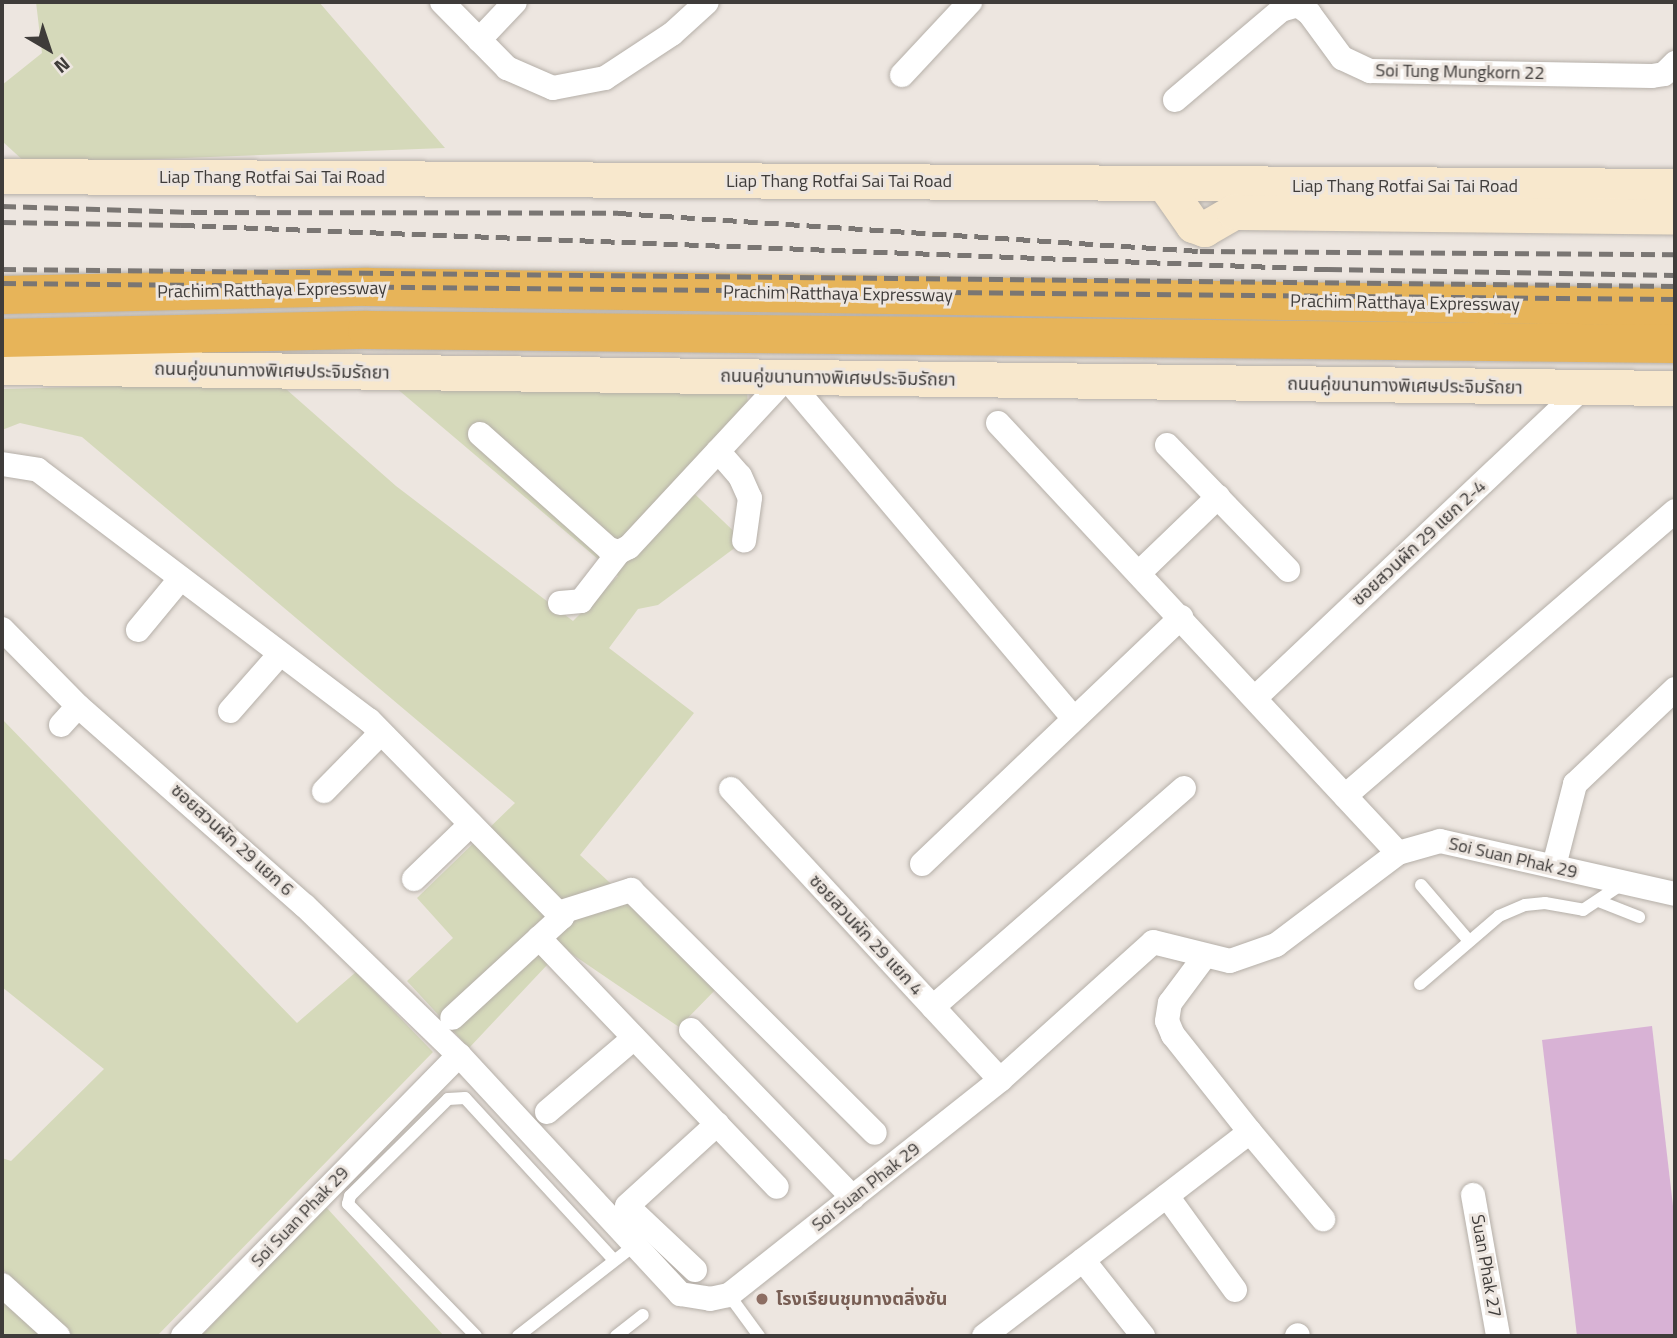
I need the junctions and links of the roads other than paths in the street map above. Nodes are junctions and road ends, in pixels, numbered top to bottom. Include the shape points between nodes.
1 (442, 2) edge
2 (515, 2) edge
3 (707, 2) edge
4 (967, 3) edge
5 (479, 40) junction
6 (1675, 63) edge
7 (902, 75) dead end
8 (1175, 100) dead end
9 (2, 176) edge
10 (1670, 207) edge
11 (2, 295) edge
12 (1675, 307) edge
13 (2, 338) edge
14 (1670, 364) edge
15 (2, 367) edge
16 (786, 378) junction
17 (1155, 382) junction
18 (1583, 388) junction
19 (998, 424) dead end
20 (480, 434) dead end
21 (1167, 444) dead end
22 (718, 451) junction
23 (2, 464) edge
24 (1218, 498) junction
25 (1675, 511) edge
26 (744, 541) dead end
27 (619, 552) junction
28 (1288, 570) dead end
29 (1139, 573) junction
30 (181, 578) junction
31 (559, 603) dead end
32 (1181, 617) junction
33 (2, 629) edge
34 (138, 629) dead end
35 (280, 654) junction
36 (1675, 689) edge
37 (1255, 698) junction
38 (78, 706) junction
39 (230, 711) dead end
40 (1072, 717) junction
41 (61, 725) dead end
42 (381, 733) junction
43 (1184, 788) dead end
44 (731, 789) dead end
45 (324, 791) dead end
46 (1345, 796) junction
47 (471, 824) junction
48 (1398, 853) junction
49 (922, 864) dead end
50 (1554, 866) junction
51 (414, 879) dead end
52 (1622, 884) junction
53 (1421, 885) dead end
54 (1675, 894) edge
55 (1601, 902) junction
56 (558, 913) junction
57 (1639, 917) dead end
58 (539, 938) junction
59 (1469, 941) junction
60 (1205, 956) junction
61 (1420, 984) dead end
62 (933, 1007) junction
63 (452, 1018) dead end
64 (691, 1030) dead end
65 (634, 1038) junction
66 (459, 1055) junction
67 (1000, 1080) junction
68 (547, 1112) dead end
69 (717, 1125) junction
70 (1250, 1132) junction
71 (875, 1133) dead end
72 (777, 1187) dead end
73 (1473, 1195) dead end
74 (1167, 1196) junction
75 (853, 1198) junction
76 (1323, 1219) dead end
77 (635, 1244) junction
78 (1083, 1260) junction
79 (614, 1261) junction
80 (695, 1270) dead end
81 (2, 1285) edge
82 (1235, 1290) dead end
83 (729, 1295) junction
84 (643, 1315) dead end
85 (998, 1332) edge
86 (58, 1336) edge
87 (183, 1336) edge
88 (477, 1336) edge
89 (518, 1336) edge
90 (616, 1336) edge
91 (759, 1336) edge
92 (1143, 1336) edge
93 (1498, 1336) edge

1 - 5 street
2 - 5 street
3 - 5 street via 672,34 605,78 553,88 507,68
4 - 7 street
6 - 8 street, Soi Tung Mungkorn 22 via 1664,74 1652,75 1370,71 1342,58 1298,5 1282,10
9 - 10 main road, Liap Thang Rotfai Sai Tai Road via 1165,185 1194,225 1204,229 1234,212
11 - 12 highway, Prachim Ratthaya Expressway via 368,287
13 - 14 highway via 368,330
14 - 17 main road via 1227,356 1198,339 1187,344 1174,367
14 - 18 main road, ถนนคู่ขนานทางพิเศษประจิมรัถยา
15 - 16 main road, ถนนคู่ขนานทางพิเศษประจิมรัถยา
16 - 17 main road, ถนนคู่ขนานทางพิเศษประจิมรัถยา
16 - 22 street
16 - 40 street
17 - 18 main road, ถนนคู่ขนานทางพิเศษประจิมรัถยา
18 - 37 street, ซอยสวนผัก 29 แยก 2-4
19 - 29 street
20 - 27 street via 609,549
21 - 24 street
22 - 26 street via 740,476 750,498
22 - 27 street via 629,547
23 - 30 street via 38,470
24 - 28 street
24 - 29 street
25 - 46 street
27 - 31 street via 581,601
29 - 32 street
30 - 34 street
30 - 35 street
32 - 37 street
32 - 40 street
33 - 38 street, ซอยสวนผัก 29 แยก 6
35 - 39 street
35 - 42 street
36 - 50 street via 1575,784
37 - 46 street
38 - 41 street
38 - 66 street, ซอยสวนผัก 29 แยก 6 via 305,906
40 - 49 street
42 - 45 street
42 - 47 street
43 - 62 street
44 - 62 street, ซอยสวนผัก 29 แยก 4
46 - 48 street
47 - 51 street
47 - 56 street
48 - 50 street, Soi Suan Phak 29 via 1440,841
48 - 60 street, Soi Suan Phak 29 via 1276,945 1230,961
50 - 52 street, Soi Suan Phak 29
52 - 54 street, Soi Suan Phak 29
52 - 55 lane
53 - 59 lane
55 - 57 lane
55 - 59 lane via 1583,910 1525,905 1499,916
56 - 58 street via 562,917
56 - 71 street via 631,890
58 - 63 street
58 - 65 street
59 - 61 lane
60 - 67 street, Soi Suan Phak 29 via 1153,942
60 - 70 street via 1170,1003 1167,1021 1173,1035
62 - 67 street, ซอยสวนผัก 29 แยก 4
64 - 75 street
65 - 68 street
65 - 69 street
66 - 77 street
66 - 87 street, Soi Suan Phak 29
67 - 75 street, Soi Suan Phak 29
69 - 72 street
69 - 80 street via 627,1206
70 - 74 street
70 - 76 street
73 - 93 street, Suan Phak 27
74 - 78 street
74 - 82 street
75 - 83 street, Soi Suan Phak 29
77 - 79 lane
77 - 83 street via 680,1294 693,1299
78 - 85 street
78 - 92 street
79 - 88 lane via 466,1098 448,1098 350,1196 348,1204
79 - 89 lane
81 - 86 street
83 - 91 lane
84 - 90 lane

